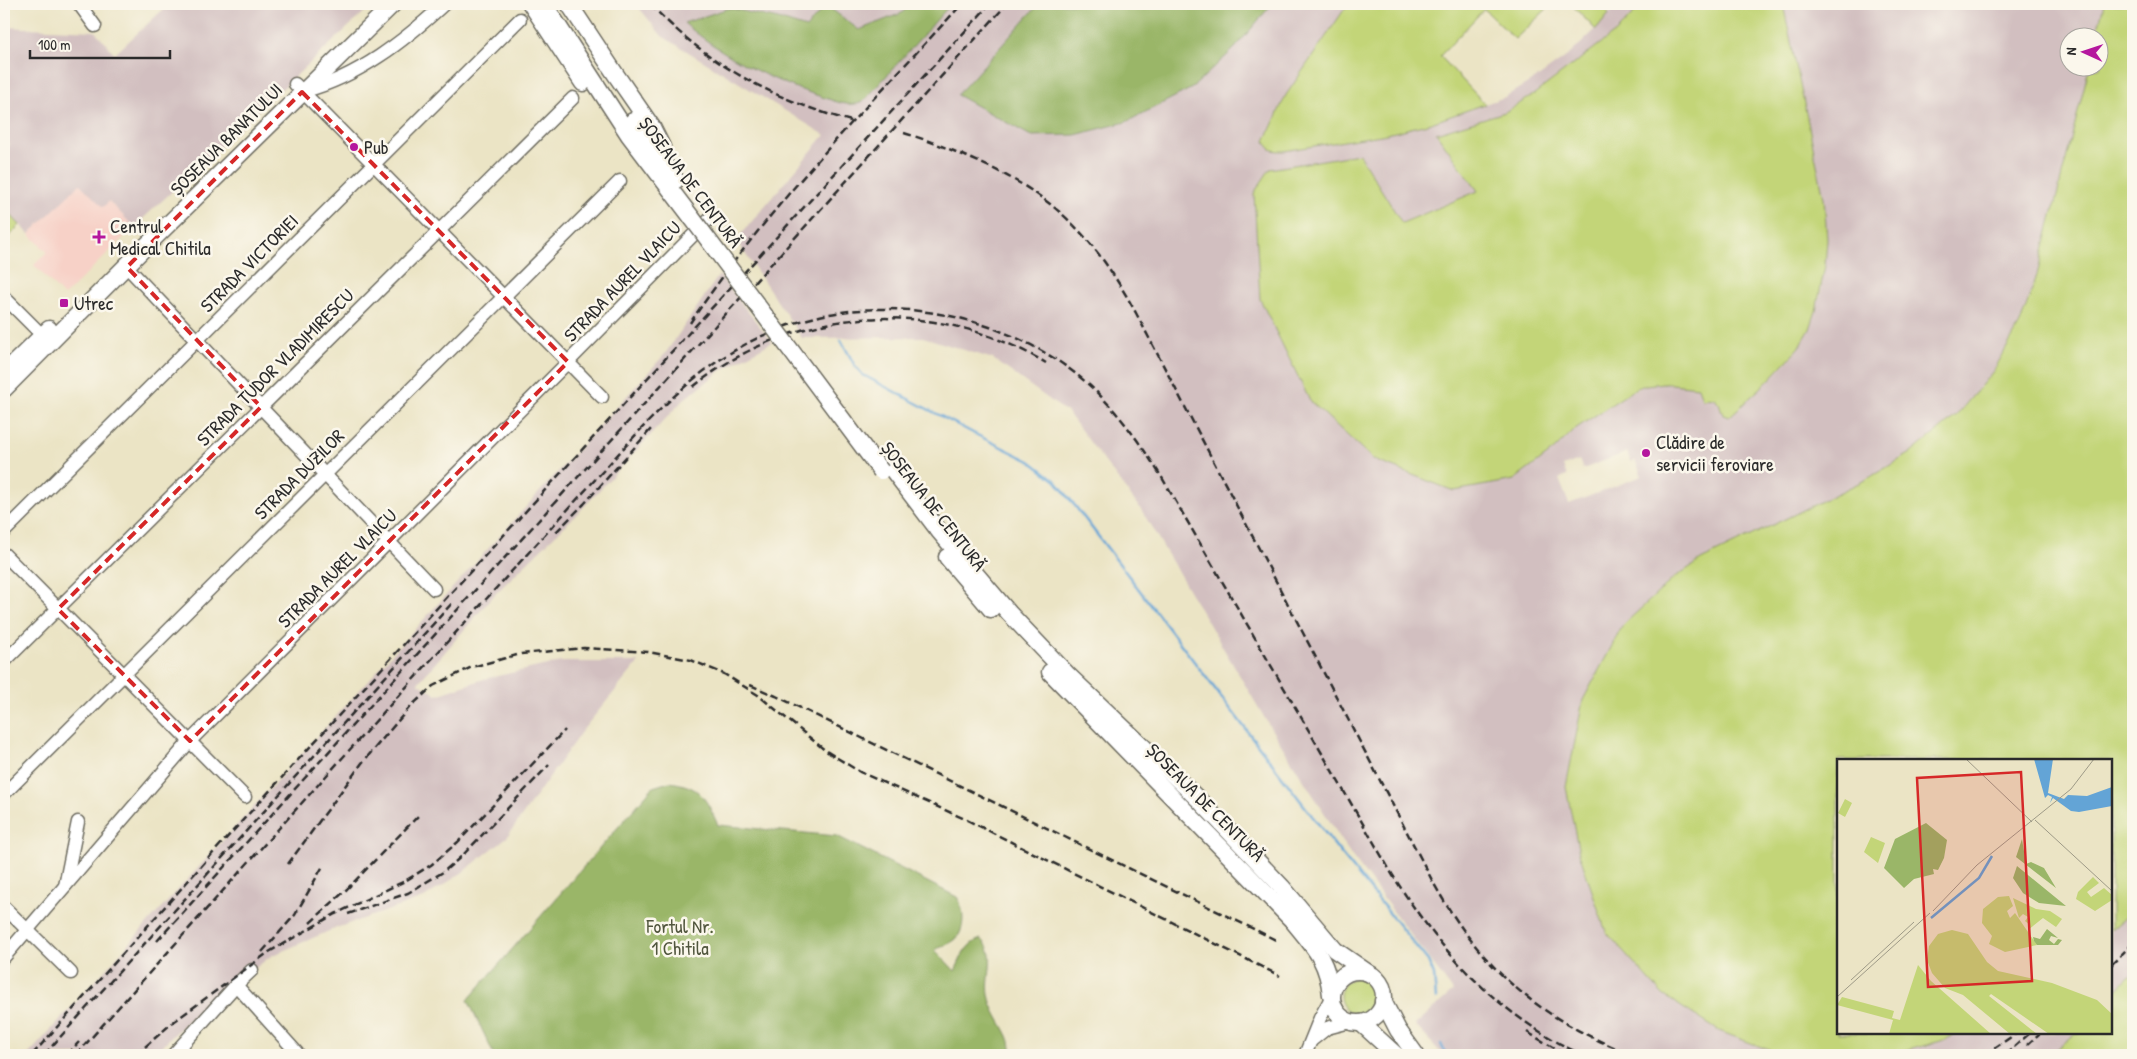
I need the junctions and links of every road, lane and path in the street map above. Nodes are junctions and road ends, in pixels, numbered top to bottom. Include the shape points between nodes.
1 (79, 4) edge
2 (378, 4) edge
3 (393, 4) edge
4 (444, 4) edge
5 (531, 4) edge
6 (544, 4) edge
7 (557, 4) edge
8 (570, 4) edge
9 (520, 19) dead end
10 (95, 26) dead end
11 (584, 54) junction
12 (299, 88) junction
13 (573, 98) dead end
14 (374, 164) junction
15 (620, 181) dead end
16 (672, 182) junction
17 (701, 216) junction
18 (440, 230) junction
19 (127, 267) junction
20 (4, 297) edge
21 (506, 297) junction
22 (42, 335) junction
23 (197, 342) junction
24 (568, 362) junction
25 (4, 372) edge
26 (4, 389) edge
27 (602, 397) dead end
28 (261, 408) junction
29 (885, 468) junction
30 (326, 474) junction
31 (4, 532) edge
32 (389, 542) junction
33 (4, 554) edge
34 (434, 589) dead end
35 (58, 609) junction
36 (4, 662) edge
37 (123, 675) junction
38 (190, 741) junction
39 (4, 794) edge
40 (245, 797) dead end
41 (78, 822) dead end
42 (65, 887) junction
43 (4, 907) edge
44 (28, 930) junction
45 (4, 957) edge
46 (252, 970) dead end
47 (1367, 972) junction
48 (71, 973) dead end
49 (236, 985) junction
50 (1331, 996) junction
51 (1383, 1000) junction
52 (1355, 1022) junction
53 (1312, 1040) junction
54 (177, 1054) edge
55 (299, 1055) edge
56 (1305, 1055) edge
57 (1396, 1055) edge
58 (1416, 1055) edge

1 - 10 street
2 - 12 main road, ȘOSEAUA BANATULUI
3 - 12 main road, ȘOSEAUA BANATULUI
4 - 12 street via 377,57 324,86
5 - 16 main road via 620,137 638,157
6 - 11 main road, ȘOSEAUA DE CENTURĂ
7 - 11 main road, ȘOSEAUA DE CENTURĂ
8 - 16 main road via 652,127
9 - 14 street, STRADA VICTORIEI
11 - 16 main road, ȘOSEAUA DE CENTURĂ via 635,123
12 - 14 street
12 - 19 main road, ȘOSEAUA BANATULUI
12 - 22 main road, ȘOSEAUA BANATULUI
13 - 18 street, STRADA TUDOR VLADIMIRESCU
14 - 18 street
14 - 23 street, STRADA VICTORIEI
15 - 21 street, STRADA DUZILOR
16 - 17 main road, ȘOSEAUA DE CENTURĂ
17 - 24 street, STRADA AUREL VLAICU
17 - 29 main road, ȘOSEAUA DE CENTURĂ
18 - 21 street
18 - 28 street, STRADA TUDOR VLADIMIRESCU
19 - 23 street
19 - 26 main road, ȘOSEAUA BANATULUI
20 - 22 street
21 - 24 street
21 - 30 street, STRADA DUZILOR
22 - 25 main road, ȘOSEAUA BANATULUI
23 - 28 street
23 - 31 street, STRADA VICTORIEI
24 - 27 street
24 - 32 street, STRADA AUREL VLAICU
28 - 30 street
28 - 35 street, STRADA TUDOR VLADIMIRESCU
29 - 47 main road, ȘOSEAUA DE CENTURĂ via 1009,613 1067,674 1198,799 1282,887 1335,950
29 - 50 main road, ȘOSEAUA DE CENTURĂ via 969,585 991,610 1292,920 1323,960
30 - 32 street
30 - 37 street, STRADA DUZILOR
32 - 34 street
32 - 38 street, STRADA AUREL VLAICU
33 - 35 street
35 - 36 street, STRADA TUDOR VLADIMIRESCU
35 - 37 street
37 - 38 street
37 - 39 street, STRADA DUZILOR
38 - 40 street
38 - 42 street, STRADA AUREL VLAICU
41 - 42 street
42 - 44 street, STRADA AUREL VLAICU
43 - 44 street
44 - 45 street, STRADA AUREL VLAICU
44 - 48 street
46 - 49 street
47 - 50 main road via 1343,974
47 - 51 main road, ȘOSEAUA DE CENTURĂ via 1379,982
49 - 54 street
49 - 55 street
50 - 52 main road, ȘOSEAUA DE CENTURĂ via 1340,1016
50 - 53 street
51 - 52 main road via 1378,1013 1368,1021
51 - 58 main road, ȘOSEAUA DE CENTURĂ via 1398,1030
52 - 53 street via 1327,1028
52 - 57 main road, ȘOSEAUA DE CENTURĂ
53 - 56 street

